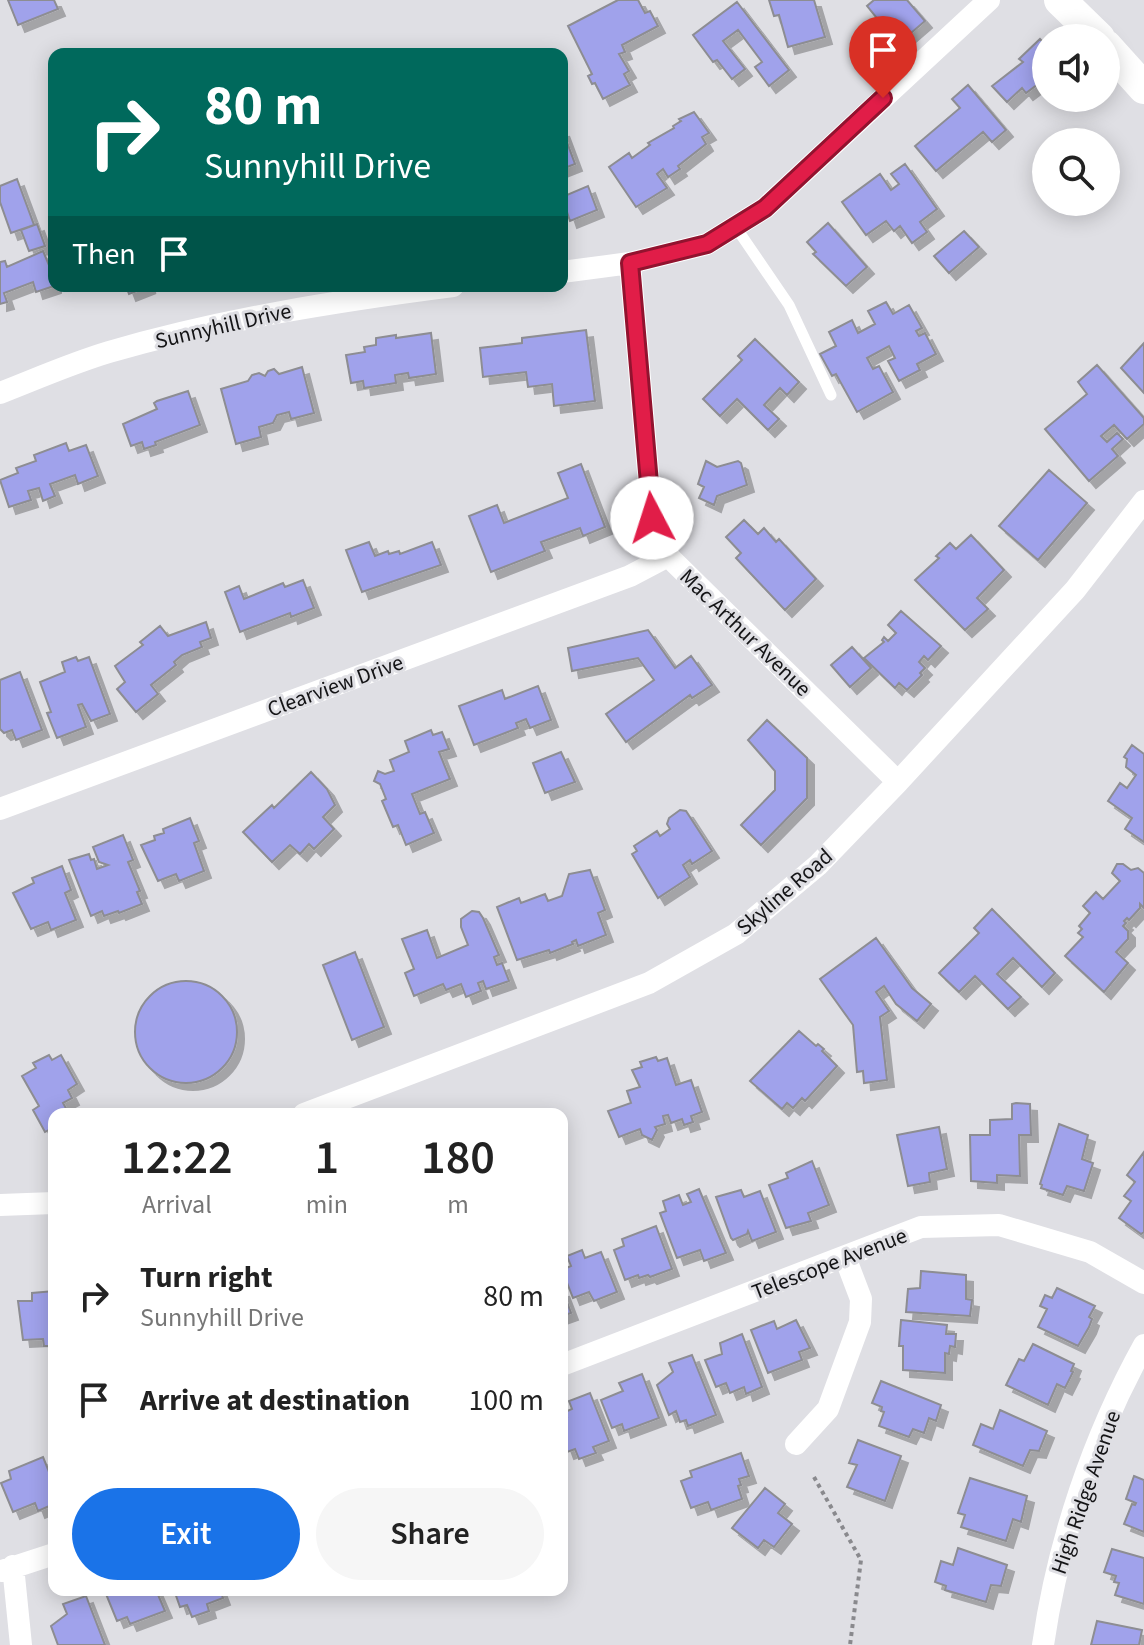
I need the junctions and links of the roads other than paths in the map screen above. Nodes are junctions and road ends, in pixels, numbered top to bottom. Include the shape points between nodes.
1 (989, 0) edge
2 (1060, 0) edge
3 (1085, 24) edge
4 (1120, 61) edge
5 (1144, 88) edge
6 (735, 226) junction
7 (630, 263) junction
8 (568, 271) edge
9 (408, 292) edge
10 (0, 393) edge
11 (831, 395) dead end
12 (1144, 501) edge
13 (668, 556) junction
14 (898, 782) junction
15 (0, 809) edge
16 (320, 1108) edge
17 (48, 1203) edge
18 (0, 1205) edge
19 (845, 1257) junction
20 (1144, 1283) edge
21 (1144, 1345) edge
22 (568, 1363) edge
23 (796, 1444) dead end
24 (48, 1556) edge
25 (7, 1569) edge
26 (21, 1645) edge
27 (1043, 1645) edge

1 - 6 street via 765,208
2 - 3 main road
4 - 5 main road
6 - 7 street via 707,244
6 - 11 lane via 789,305
7 - 8 street
7 - 13 street, Mac Arthur Avenue via 652,518
9 - 10 street, Sunnyhill Drive via 240,319 108,353
12 - 14 street, Skyline Road via 1075,590
13 - 14 street, Mac Arthur Avenue
13 - 15 street, Clearview Drive via 630,576
14 - 16 street, Skyline Road via 818,865 736,934 649,983
17 - 18 street
19 - 20 street, Telescope Avenue via 921,1227 999,1225 1090,1252
19 - 22 street, Telescope Avenue
19 - 23 street via 861,1299 860,1322 828,1409
21 - 27 street, High Ridge Avenue via 1102,1428 1062,1551
24 - 25 street
25 - 26 street

